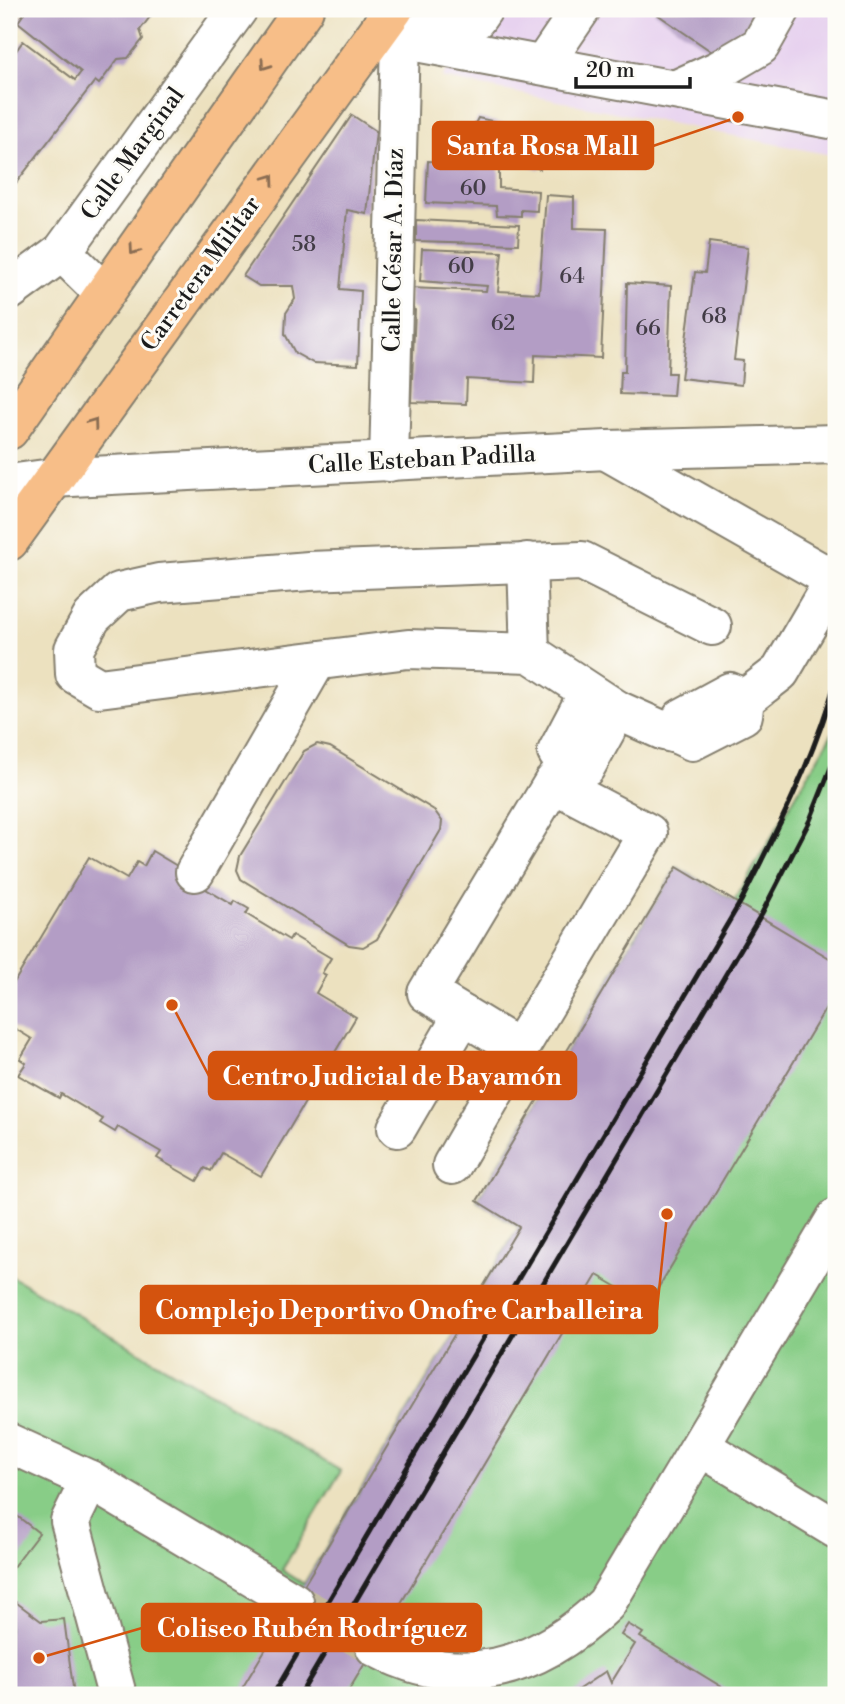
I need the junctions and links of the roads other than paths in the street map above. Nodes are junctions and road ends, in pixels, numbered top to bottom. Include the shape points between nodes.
1 (238, 9) edge
2 (304, 9) edge
3 (483, 9) edge
4 (581, 9) edge
5 (781, 9) edge
6 (392, 24) edge
7 (542, 65) junction
8 (677, 89) junction
9 (836, 120) edge
10 (62, 252) junction
11 (9, 291) edge
12 (104, 293) junction
13 (9, 430) edge
14 (836, 444) edge
15 (607, 450) junction
16 (389, 462) junction
17 (52, 478) junction
18 (9, 484) edge
19 (9, 541) edge
20 (527, 562) junction
21 (835, 580) edge
22 (712, 626) dead end
23 (530, 653) junction
24 (316, 662) junction
25 (602, 701) junction
26 (560, 775) junction
27 (195, 872) dead end
28 (463, 1015) junction
29 (519, 1049) junction
30 (397, 1128) dead end
31 (452, 1165) dead end
32 (836, 1218) edge
33 (9, 1443) edge
34 (701, 1447) junction
35 (90, 1480) junction
36 (836, 1529) edge
37 (294, 1602) tunnel mouth
38 (375, 1647) tunnel mouth
39 (117, 1695) edge

1 - 10 street, Calle Marginal
2 -> 12 main road
3 - 6 street via 476,19
4 - 7 street
5 - 8 street via 760,46
6 - 7 street
6 - 16 street, Calle César A. Díaz
17 -> 6 main road, Carretera Militar
7 - 8 street
8 - 9 street
10 - 11 street, Calle Marginal
10 - 12 street
12 - 13 main road
14 - 15 street, Calle Esteban Padilla
15 - 16 street, Calle Esteban Padilla
15 - 21 street
16 - 17 street, Calle Esteban Padilla
17 - 18 street, Calle Esteban Padilla
17 - 19 main road, Carretera Militar
20 - 22 street via 582,561
20 - 23 street
20 - 24 street via 159,583 120,592 92,617 74,649 75,674 99,688
21 - 25 street via 780,672 745,699 730,692 682,718 677,734
23 - 24 street via 408,649
23 - 25 street
24 - 27 street
25 - 26 street via 585,768
26 - 28 street via 427,993
26 - 29 street via 648,833
28 - 29 street
28 - 30 street
29 - 31 street
32 - 34 street
33 - 35 street
34 - 36 street
34 - 38 street via 606,1604 577,1631 501,1669 450,1672 406,1663
35 - 37 street
35 - 39 street via 70,1521

